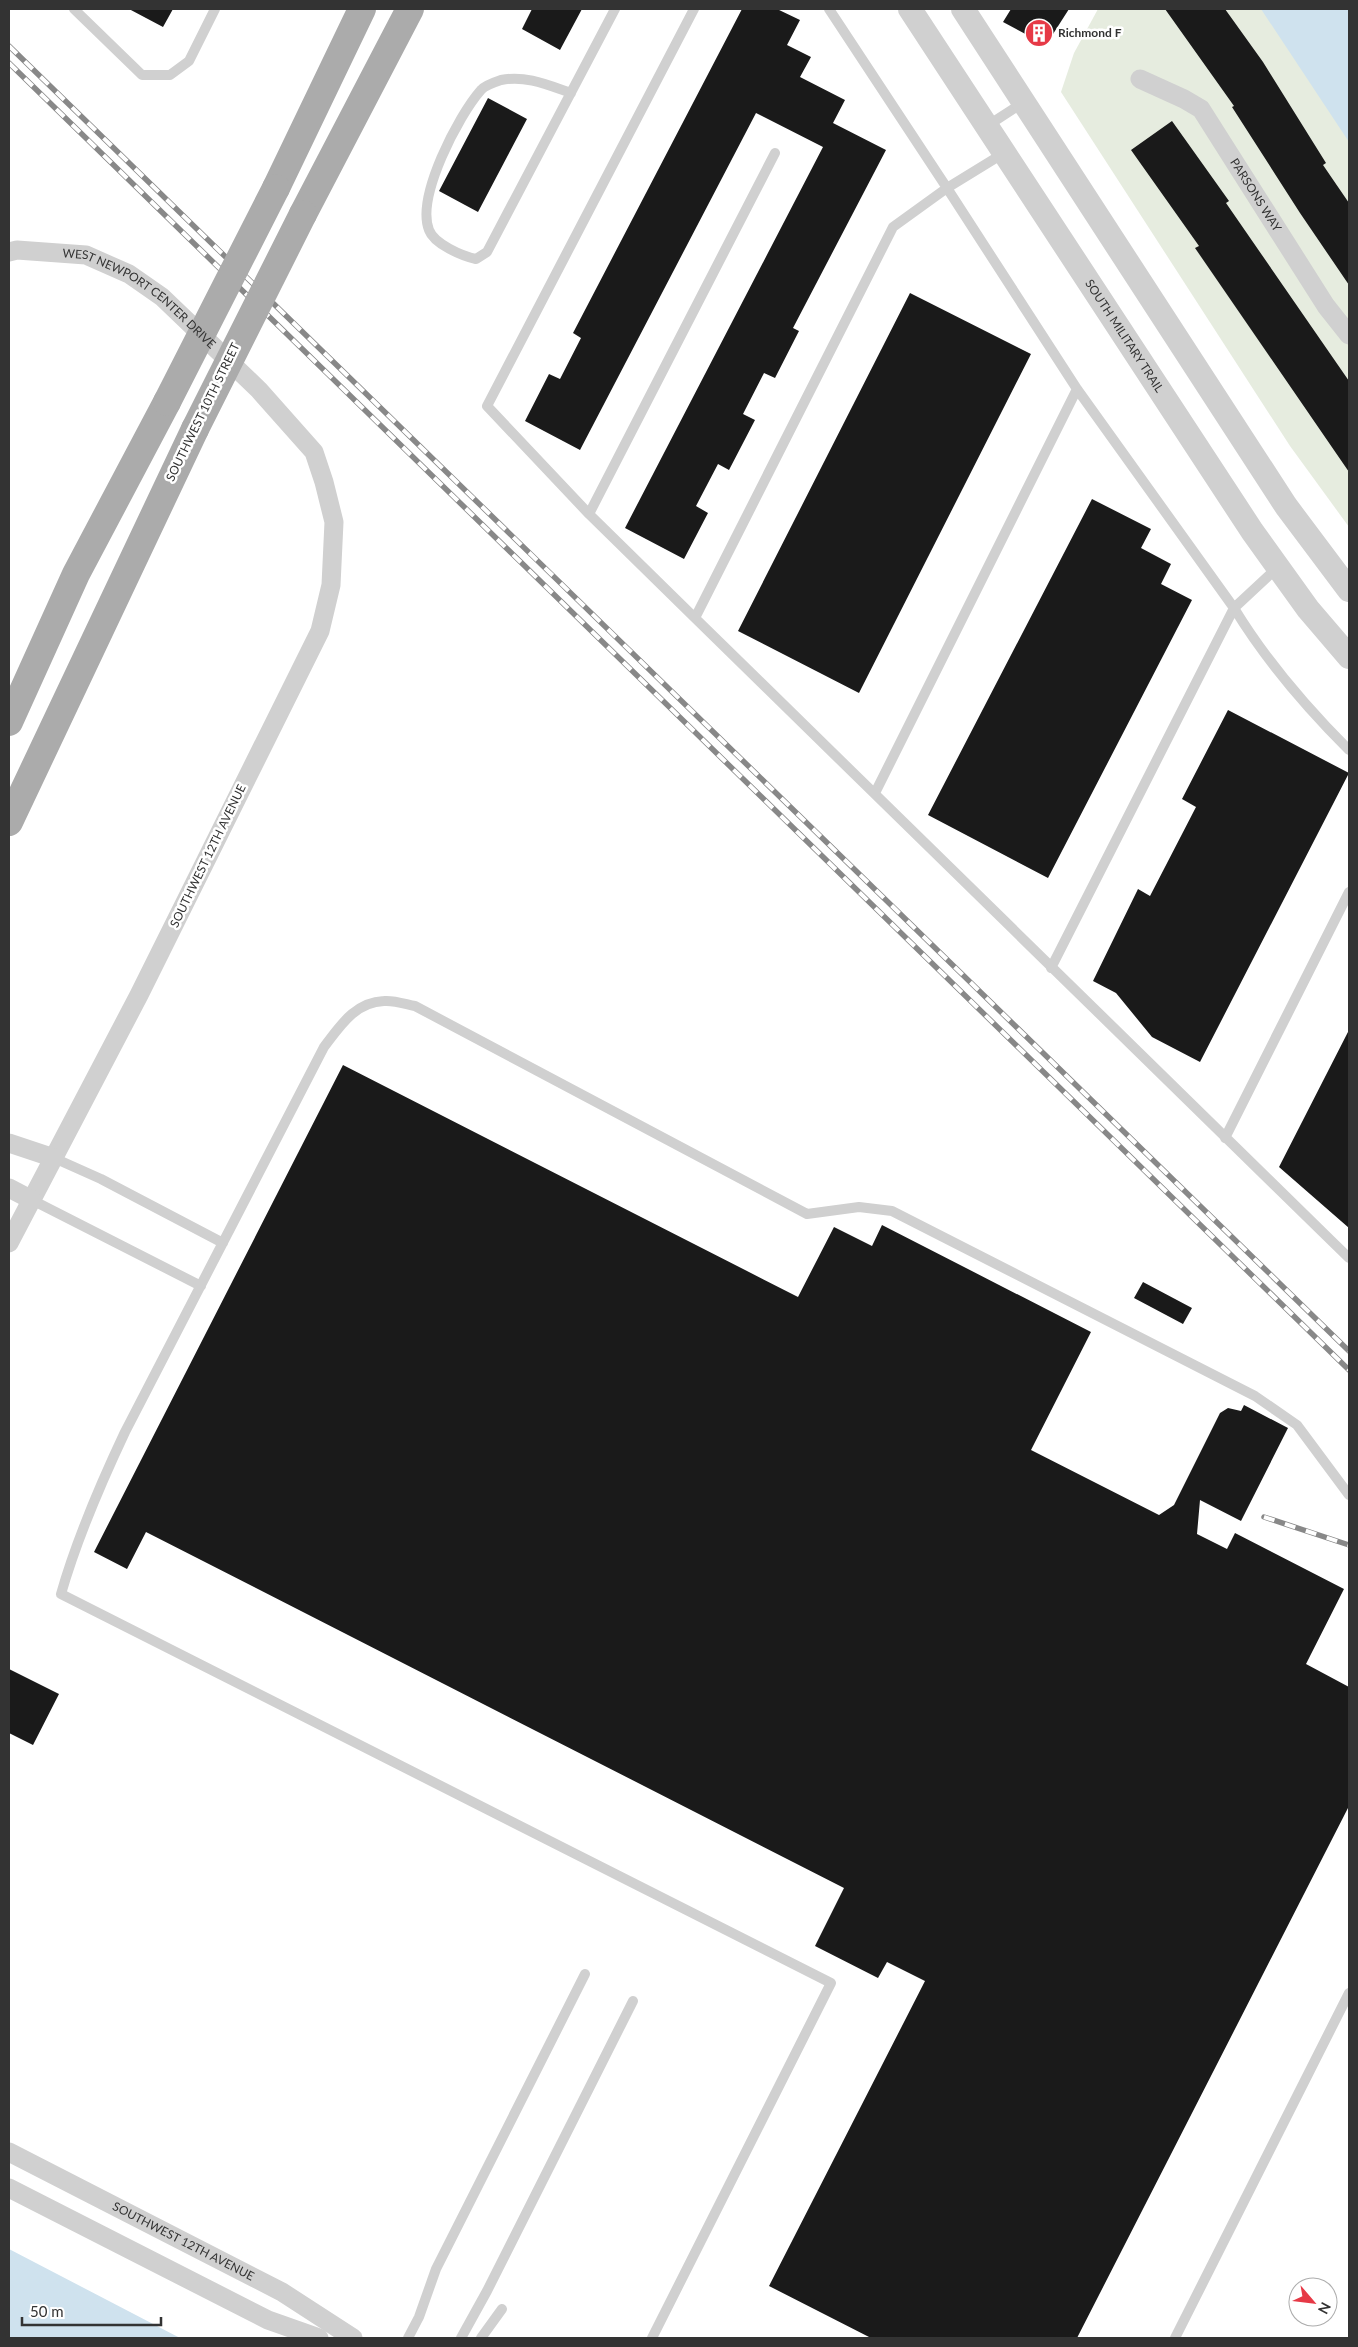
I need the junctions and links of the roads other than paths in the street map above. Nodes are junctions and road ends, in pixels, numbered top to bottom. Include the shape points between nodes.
1 (74, 9) edge
2 (215, 9) edge
3 (362, 9) edge
4 (410, 9) edge
5 (615, 9) edge
6 (694, 9) edge
7 (829, 9) edge
8 (910, 9) edge
9 (963, 9) edge
10 (1140, 79) dead end
11 (571, 93) junction
12 (1024, 102) junction
13 (987, 126) junction
14 (775, 153) dead end
15 (1004, 153) junction
16 (947, 188) junction
17 (9, 252) edge
18 (1349, 335) edge
19 (1077, 389) junction
20 (314, 452) joint
21 (589, 514) junction
22 (1278, 567) junction
23 (1349, 590) edge
24 (1234, 608) junction
25 (696, 618) junction
26 (1349, 657) edge
27 (9, 722) edge
28 (1349, 750) edge
29 (875, 793) junction
30 (9, 822) edge
31 (1349, 892) edge
32 (1051, 968) junction
33 (1225, 1138) junction
34 (9, 1143) edge
35 (54, 1158) junction
36 (9, 1188) edge
37 (32, 1200) junction
38 (9, 1243) edge
39 (223, 1243) junction
40 (1349, 1258) edge
41 (201, 1286) junction
42 (1349, 1495) edge
43 (585, 1974) dead end
44 (1349, 1993) edge
45 (632, 2002) dead end
46 (9, 2152) edge
47 (9, 2188) edge
48 (502, 2309) dead end
49 (319, 2338) edge
50 (353, 2338) edge
51 (408, 2338) edge
52 (461, 2338) edge
53 (481, 2338) edge
54 (652, 2338) edge
55 (1175, 2338) edge

1 - 2 lane via 142,75 170,75 189,61
3 - 27 main road, bridge via 276,188 76,574
4 - 30 main road, SOUTHWEST 10TH STREET, bridge via 195,429
5 - 11 lane
6 - 21 lane via 487,406
7 - 16 lane
8 - 13 street, SOUTH MILITARY TRAIL
9 - 12 street
10 - 18 street, PARSONS WAY via 1201,109 1326,306
11 - 11 lane via 487,252 476,259 464,256 448,249 429,232 425,217 430,191 445,150 482,89 500,80 530,78
12 - 13 lane
12 - 23 street via 1286,506
13 - 15 street, SOUTH MILITARY TRAIL
14 - 21 lane
15 - 16 lane
15 - 22 street, SOUTH MILITARY TRAIL
16 - 19 lane
16 - 25 lane via 893,227
17 - 20 street, WEST NEWPORT CENTER DRIVE via 86,255 129,274 162,297 231,363
19 - 24 lane
19 - 29 lane
20 - 35 street, SOUTHWEST 12TH AVENUE via 334,522 331,585 320,630 139,995
21 - 25 lane
22 - 24 lane
22 - 26 street, SOUTH MILITARY TRAIL
24 - 28 lane via 1248,632 1324,725
24 - 32 lane
25 - 29 lane
29 - 32 lane
31 - 33 lane
32 - 33 lane
33 - 40 lane
34 - 35 street
35 - 37 street, SOUTHWEST 12TH AVENUE
35 - 39 lane
36 - 37 street
37 - 38 street, SOUTHWEST 12TH AVENUE
37 - 41 lane
39 - 41 lane
39 - 42 lane via 324,1048 348,1016 364,1006 384,1001 415,1006 807,1214 860,1207 892,1210 1246,1392 1297,1425
41 - 54 lane via 103,1479 61,1594 831,1983
43 - 51 lane via 436,2270
44 - 55 lane
45 - 52 lane
46 - 50 street, SOUTHWEST 12TH AVENUE via 282,2292
47 - 49 street via 268,2320
48 - 53 lane

